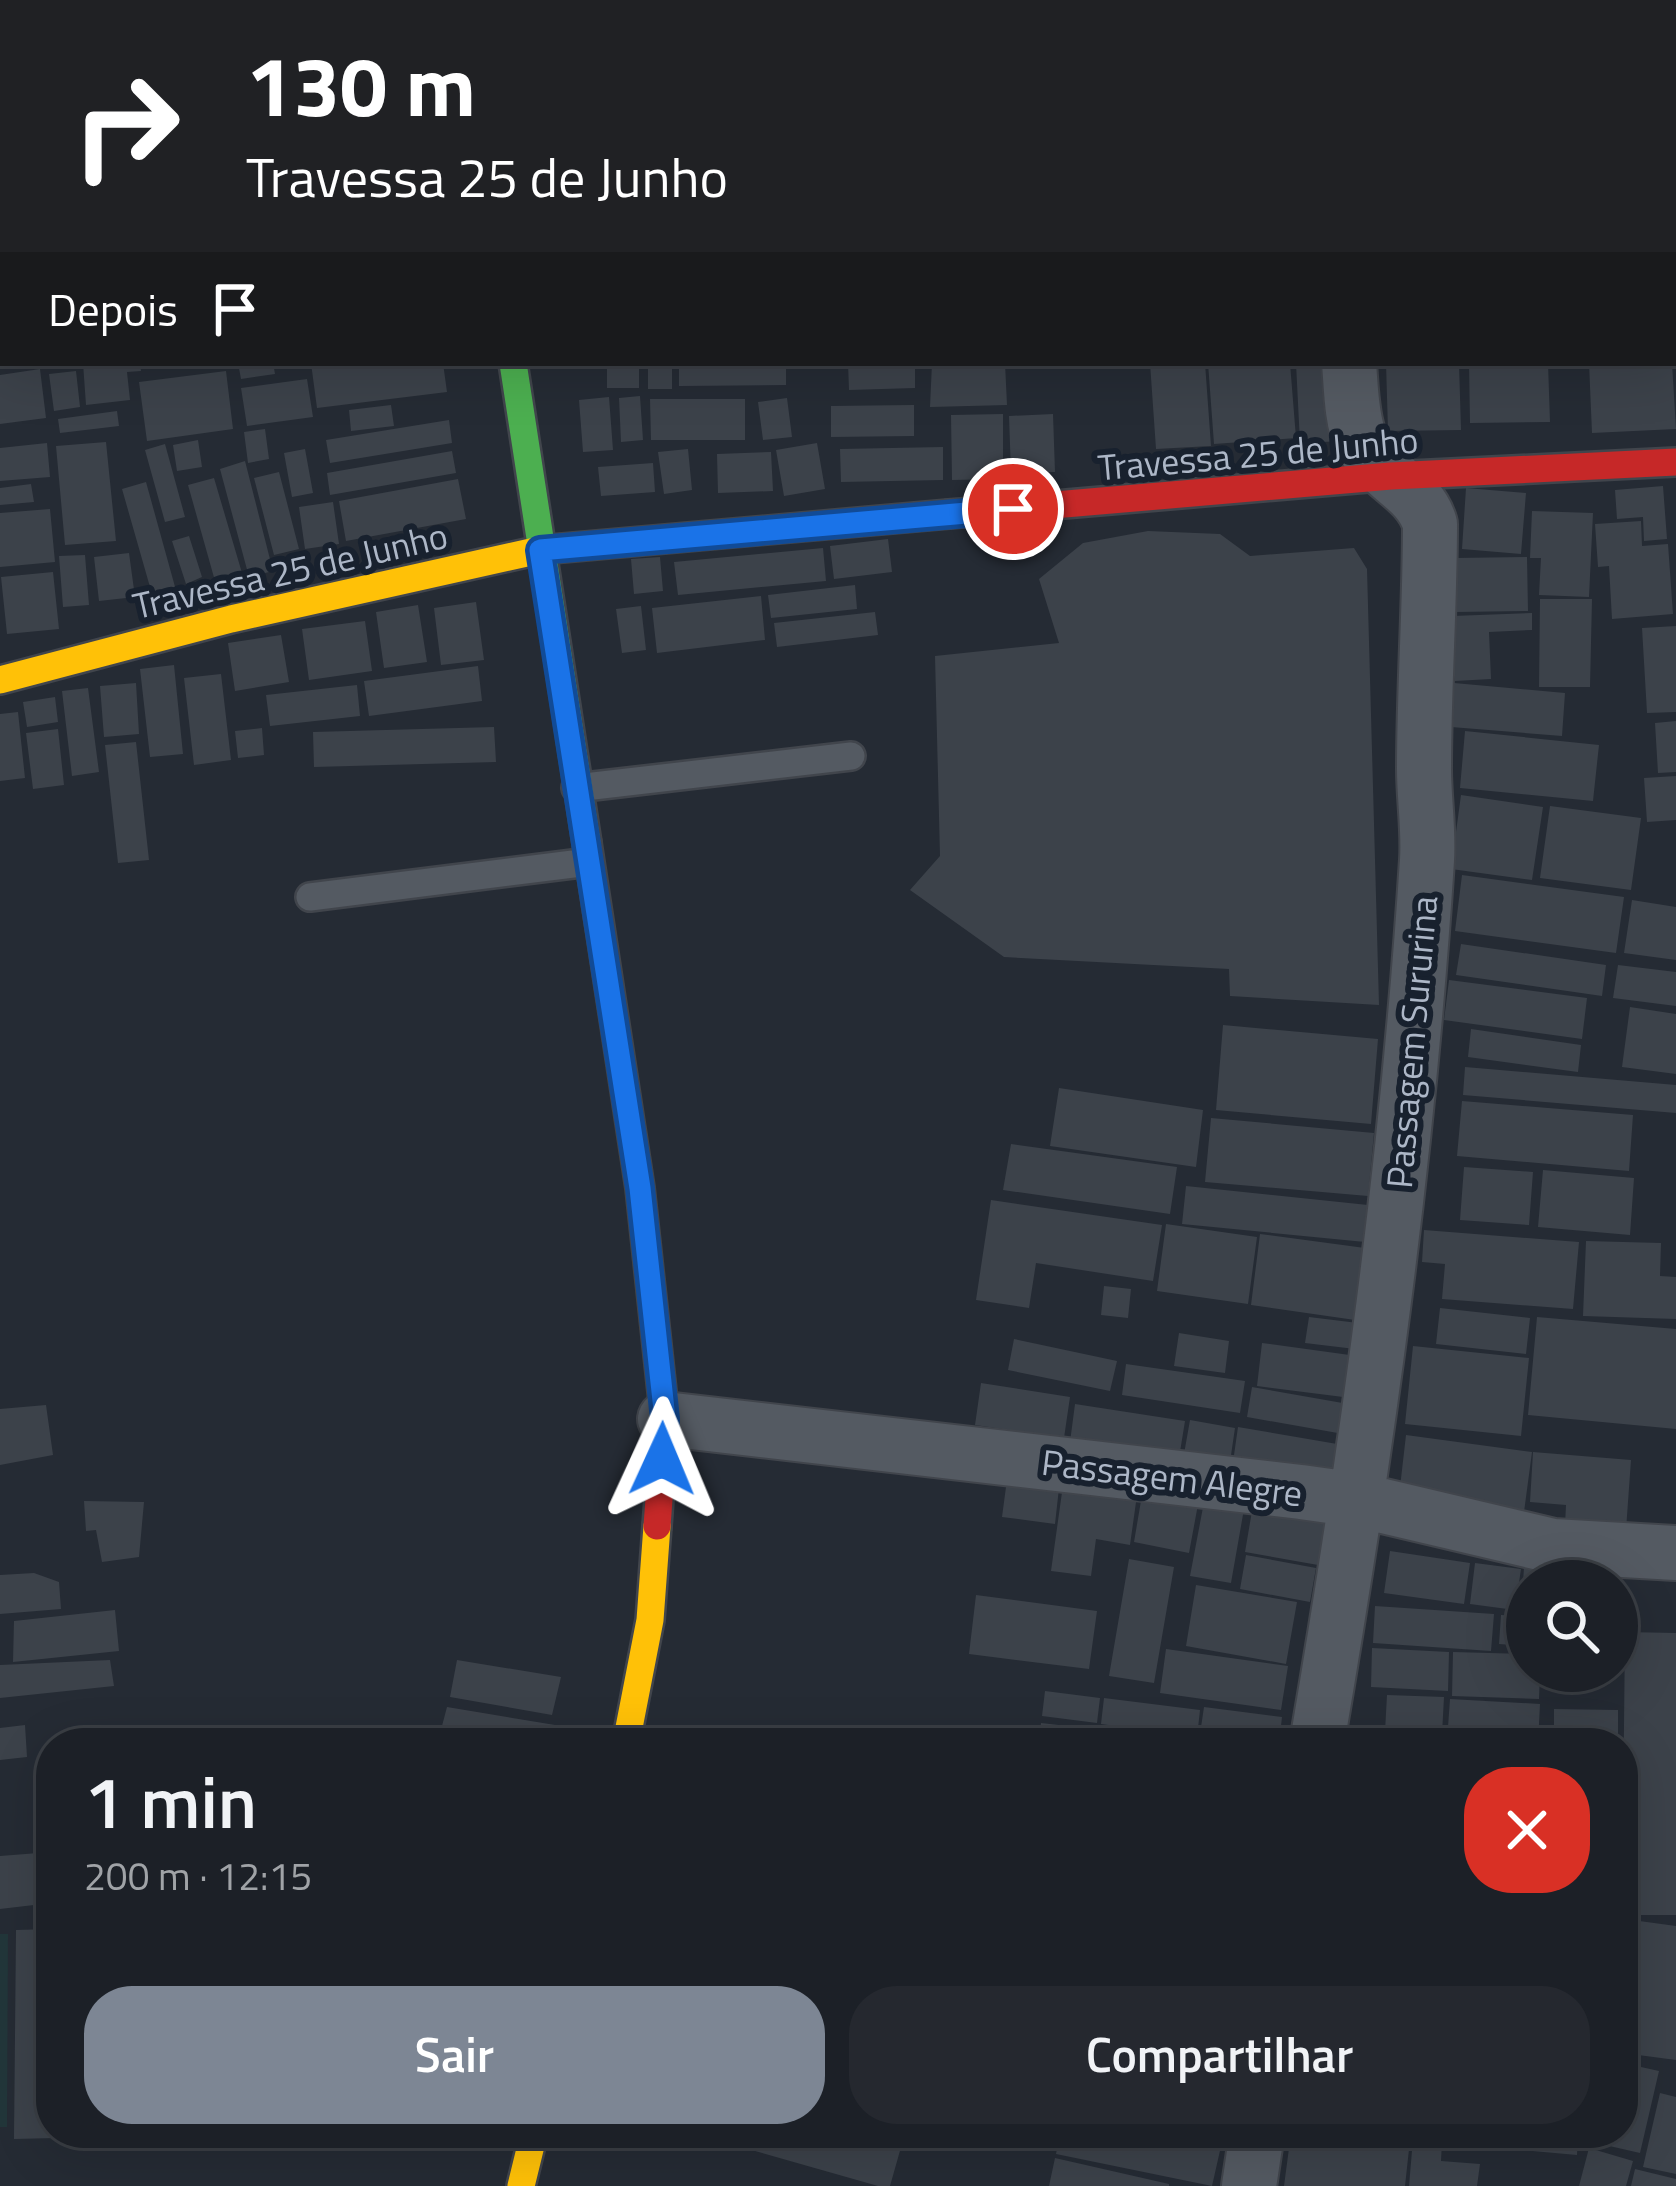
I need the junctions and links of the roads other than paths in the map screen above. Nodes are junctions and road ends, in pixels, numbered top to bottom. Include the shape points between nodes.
1 (513, 366) edge
2 (1348, 366) edge
3 (1676, 462) edge
4 (1391, 476) junction
5 (540, 550) junction
6 (0, 680) edge
7 (850, 756) dead end
8 (576, 788) junction
9 (589, 862) junction
10 (310, 897) dead end
11 (665, 1419) junction
12 (1358, 1500) junction
13 (1676, 1553) edge
14 (629, 1728) edge
15 (1320, 1728) edge
16 (530, 2148) edge
17 (1255, 2148) edge
18 (521, 2186) edge
19 (1250, 2186) edge

1 - 5 street
2 - 4 street, Passagem Sururina via 1361,442
3 - 4 street, Travessa 25 de Junho
4 - 5 street, Travessa 25 de Junho
4 - 12 street, Passagem Sururina via 1415,494 1430,524 1427,854 1406,1122
5 - 6 street, Travessa 25 de Junho
5 - 8 street
7 - 8 lane
8 - 9 street
9 - 10 lane
9 - 11 street via 640,1188
11 - 12 street, Passagem Alegre
11 - 14 street via 650,1620
12 - 13 street, Passagem Alegre via 1553,1546
12 - 15 street, Passagem Sururina
16 - 18 street
17 - 19 street

